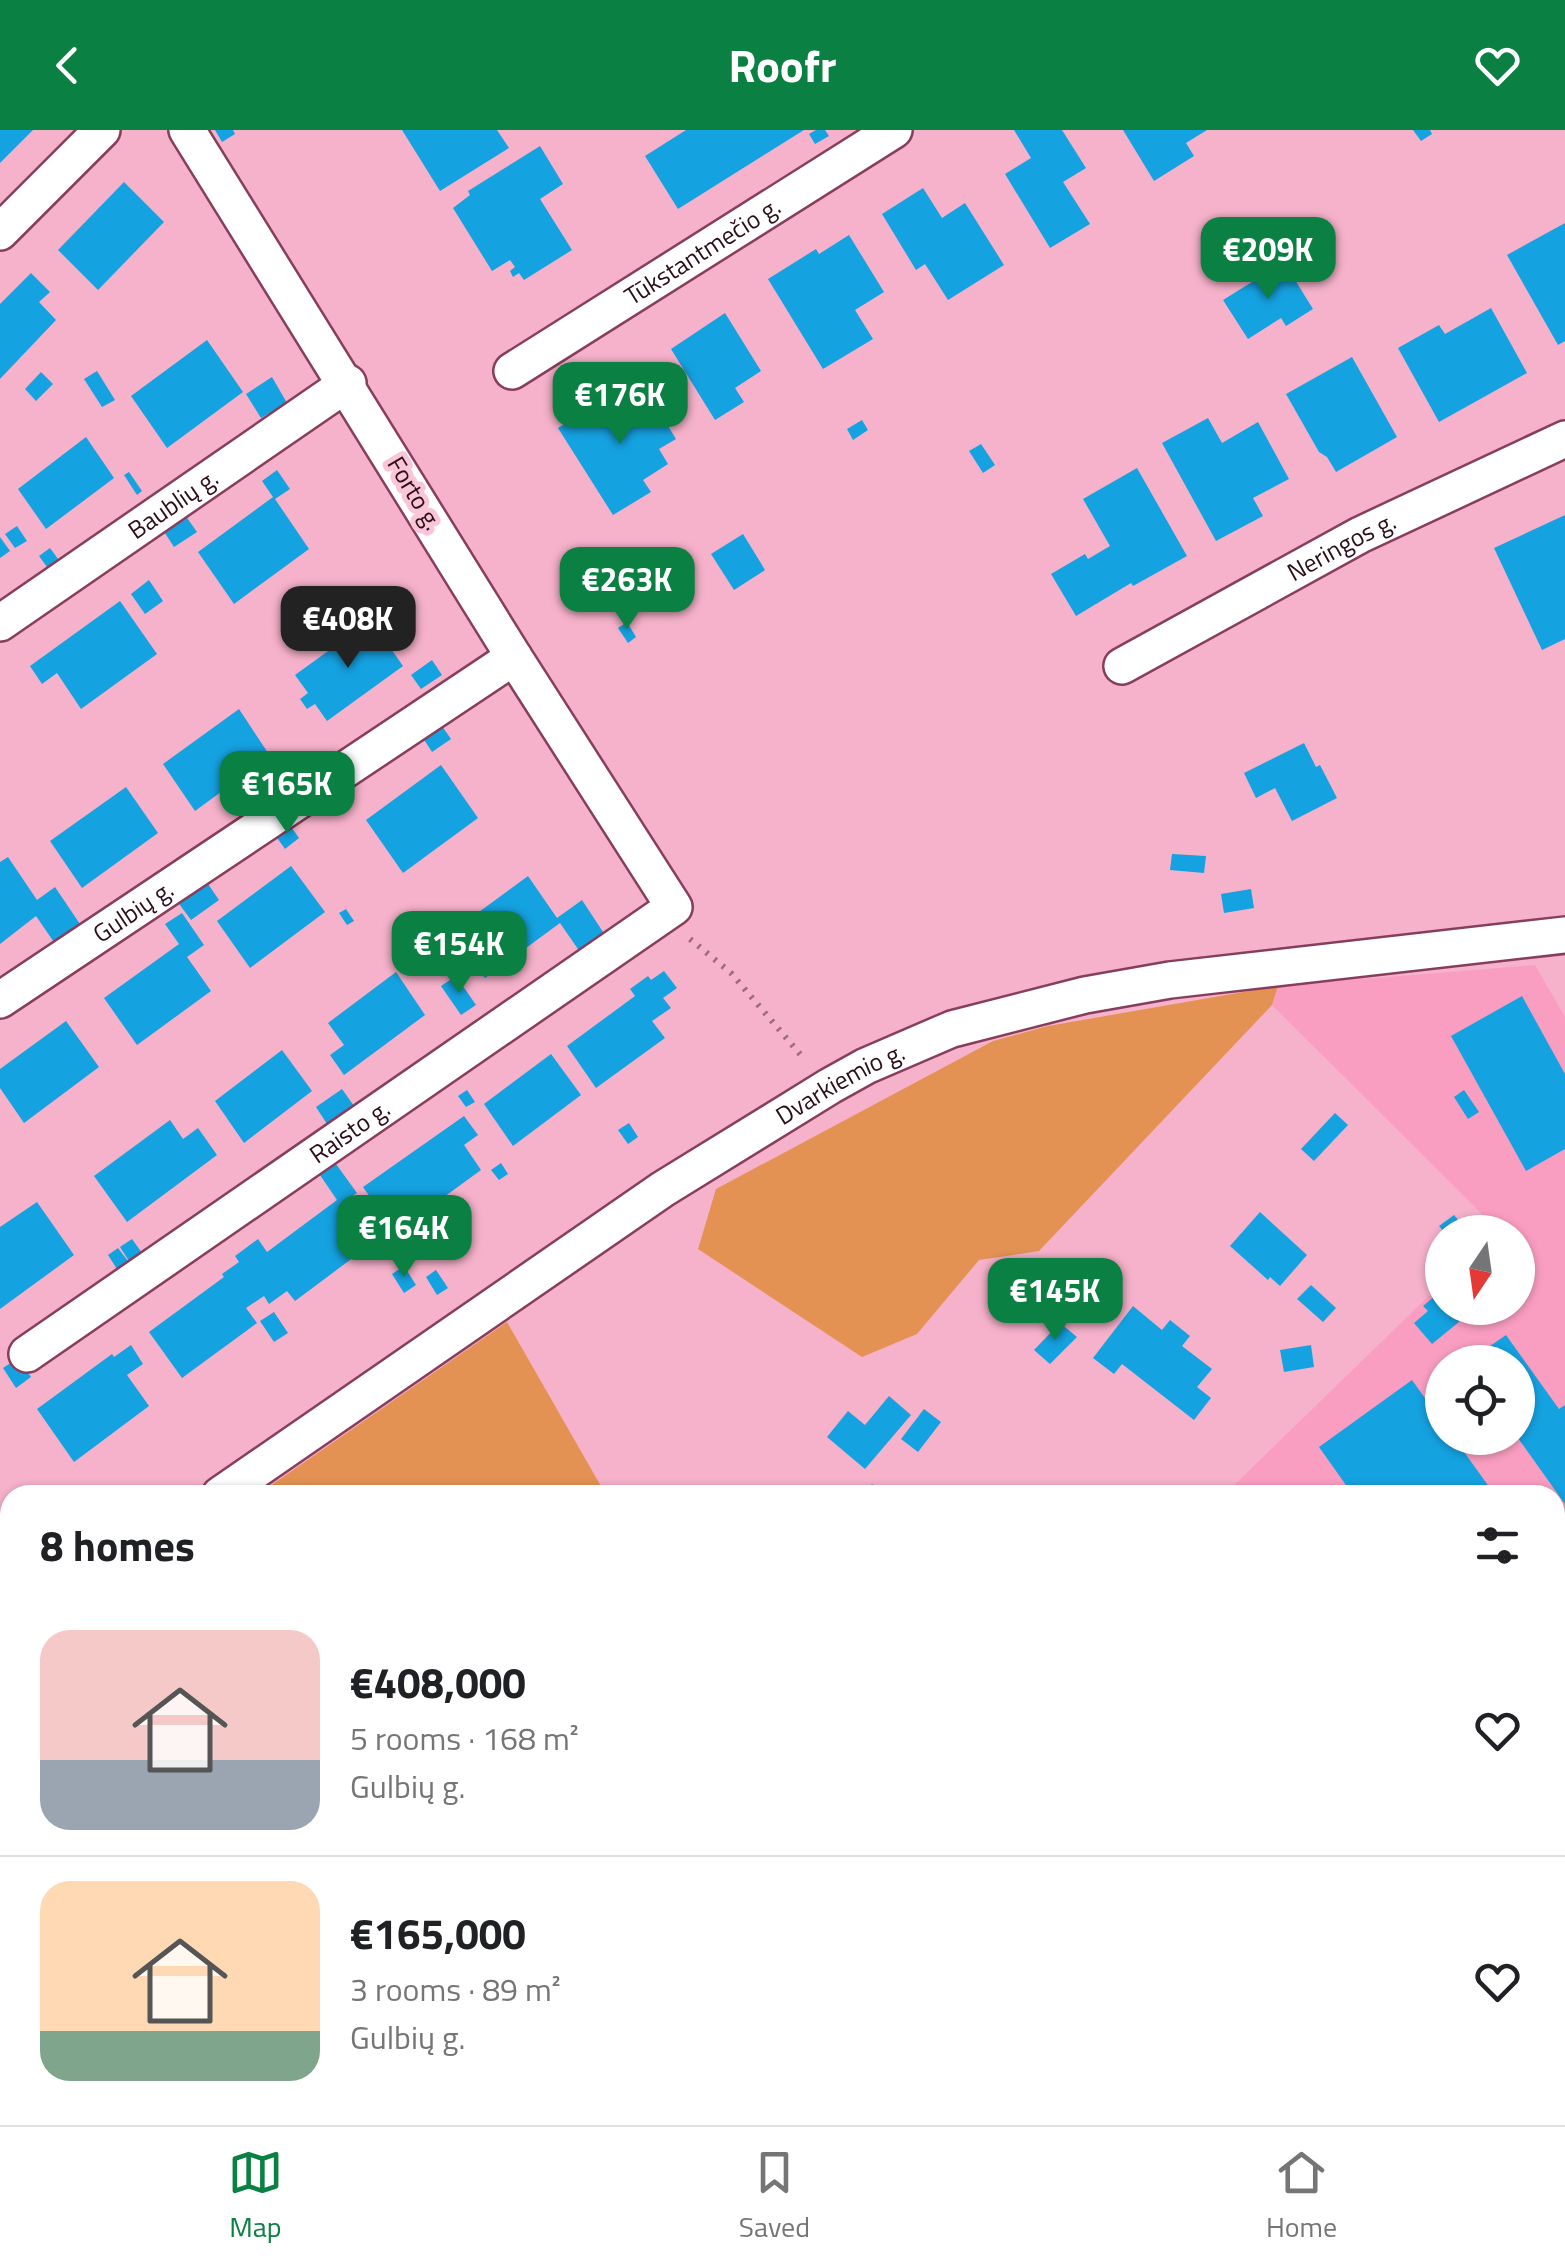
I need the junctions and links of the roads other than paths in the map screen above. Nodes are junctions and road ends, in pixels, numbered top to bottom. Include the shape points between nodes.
1 (102, 130) edge
2 (188, 130) edge
3 (894, 130) edge
4 (0, 232) edge
5 (512, 371) dead end
6 (348, 383) junction
7 (1565, 439) edge
8 (0, 623) edge
9 (514, 657) junction
10 (1122, 666) dead end
11 (680, 919) joint
12 (1565, 935) edge
13 (0, 1000) edge
14 (27, 1354) dead end
15 (235, 1485) edge

1 - 4 street
2 - 6 street, Forto g.
3 - 5 street, Tūkstantmečio g.
6 - 8 street, Baublių g.
6 - 9 street, Forto g.
7 - 10 street, Neringos g. via 1360,535
9 - 11 street, Forto g.
9 - 13 street, Gulbių g.
11 - 14 street, Raisto g.
12 - 15 street, Dvarkiemio g. via 1170,980 952,1030 866,1066 664,1189

